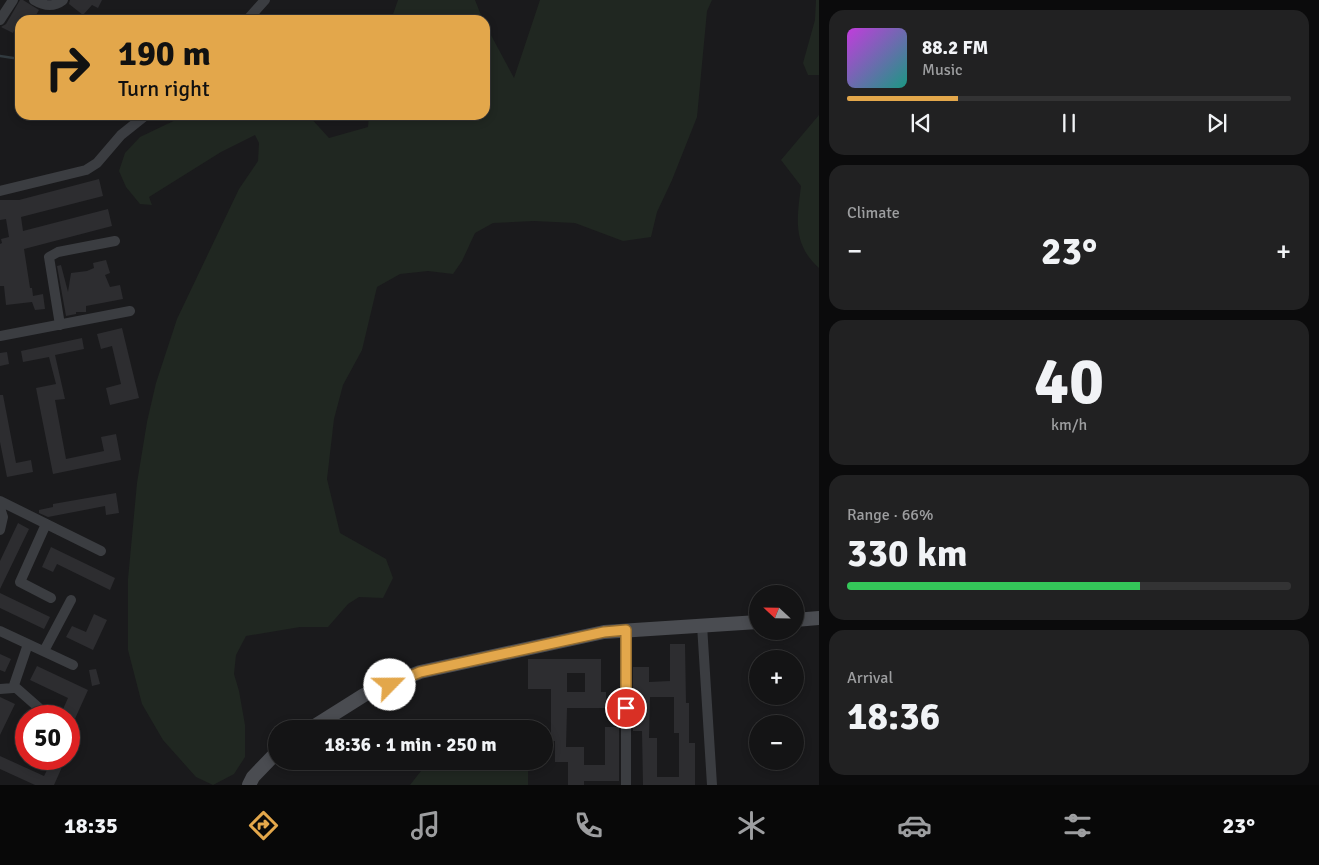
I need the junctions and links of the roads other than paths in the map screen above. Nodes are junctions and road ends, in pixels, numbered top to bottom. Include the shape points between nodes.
1 (13, 0) edge
2 (34, 0) edge
3 (63, 0) edge
4 (265, 0) edge
5 (252, 15) edge
6 (0, 20) edge
7 (140, 120) edge
8 (0, 191) edge
9 (115, 241) dead end
10 (130, 311) dead end
11 (60, 324) junction
12 (0, 336) edge
13 (0, 501) edge
14 (0, 508) edge
15 (46, 524) junction
16 (0, 530) edge
17 (100, 551) dead end
18 (51, 598) dead end
19 (71, 600) dead end
20 (819, 618) edge
21 (804, 619) edge
22 (749, 622) edge
23 (702, 625) junction
24 (626, 630) junction
25 (0, 631) edge
26 (28, 644) junction
27 (44, 651) junction
28 (73, 665) dead end
29 (14, 686) junction
30 (0, 689) edge
31 (36, 705) edge
32 (324, 720) edge
33 (268, 761) edge
34 (249, 785) edge
35 (626, 785) edge
36 (712, 785) edge

1 - 6 street
2 - 3 street via 52,6
4 - 5 street
7 - 8 street via 86,170
9 - 11 street via 58,252 50,257
10 - 11 street
11 - 12 street
13 - 15 street
14 - 16 street via 3,516
15 - 17 street
15 - 18 street via 20,582
19 - 27 street
20 - 21 main road
22 - 23 main road
23 - 24 main road
23 - 36 street
24 - 32 main road via 420,672 364,695
24 - 35 street
25 - 26 street
26 - 27 street
26 - 29 street
27 - 28 street
29 - 30 street
29 - 31 street
33 - 34 main road

